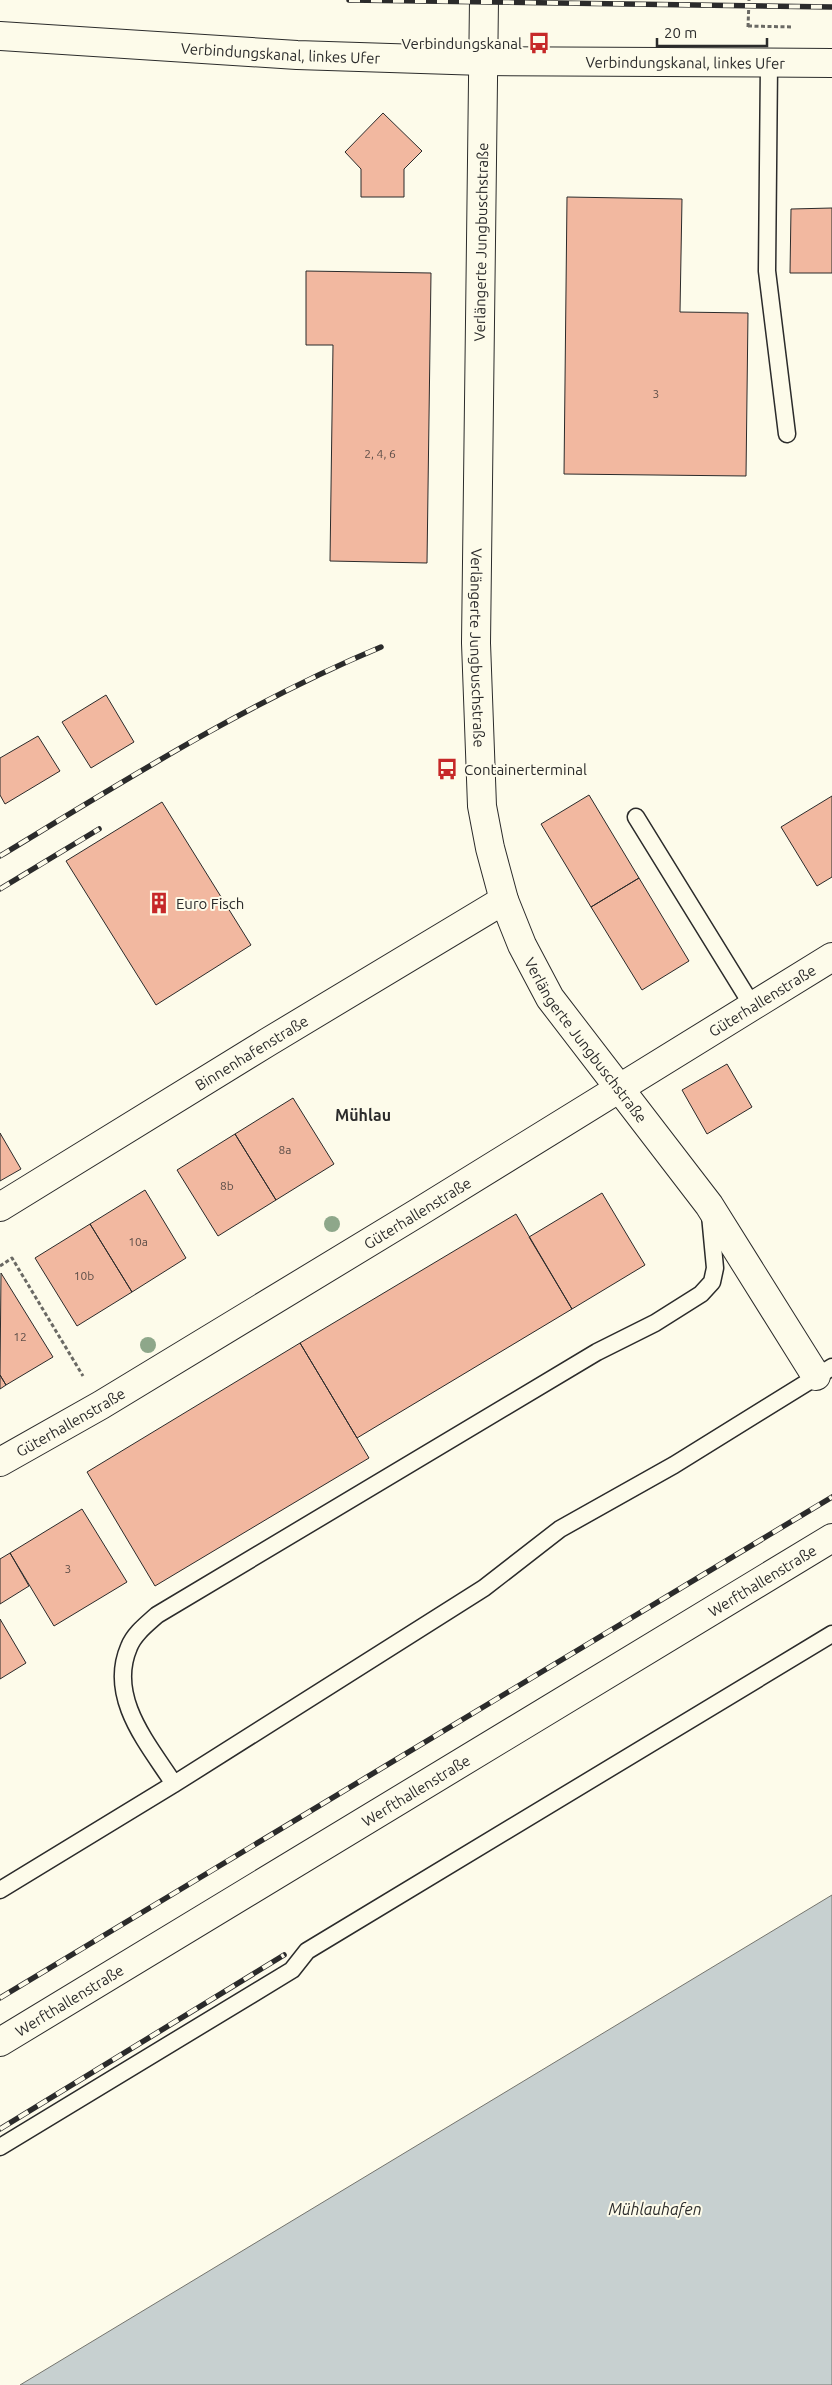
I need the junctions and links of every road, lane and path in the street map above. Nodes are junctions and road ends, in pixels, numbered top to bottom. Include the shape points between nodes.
1 (484, 0) edge
2 (749, 0) edge
3 (748, 26) dead end
4 (0, 36) edge
5 (483, 61) junction
6 (832, 63) edge
7 (769, 64) junction
8 (787, 434) dead end
9 (636, 817) dead end
10 (504, 900) junction
11 (832, 957) edge
12 (752, 1005) junction
13 (620, 1089) junction
14 (709, 1205) junction
15 (0, 1207) edge
16 (0, 1266) edge
17 (824, 1371) edge
18 (100, 1404) junction
19 (0, 1462) edge
20 (832, 1538) edge
21 (832, 1634) edge
22 (174, 1784) junction
23 (0, 1890) edge
24 (0, 2042) edge
25 (0, 2147) edge

1 - 5 street, Verlängerte Jungbuschstraße
2 - 3 path
4 - 5 street, Verbindungskanal, linkes Ufer via 297,55
5 - 7 street, Verbindungskanal, linkes Ufer
5 - 10 street, Verlängerte Jungbuschstraße via 476,643 482,806
6 - 7 street, Verbindungskanal, linkes Ufer
7 - 8 lane via 767,271
9 - 12 lane
10 - 13 street, Verlängerte Jungbuschstraße via 522,945 550,998
10 - 15 street, Binnenhafenstraße
11 - 12 street, Güterhallenstraße
12 - 13 street, Güterhallenstraße
13 - 14 street, Verlängerte Jungbuschstraße
13 - 18 street, Güterhallenstraße
14 - 17 street, Verlängerte Jungbuschstraße
14 - 22 lane via 715,1268 712,1282 701,1294 373,1486 157,1616 140,1631 129,1646 123,1667 126,1698 132,1719
16 - 18 path via 12,1258
17 - 22 lane via 674,1465 560,1529 484,1588
18 - 19 street, Güterhallenstraße
20 - 24 street, Werfthallenstraße
21 - 25 lane via 308,1951 292,1970
22 - 23 lane

